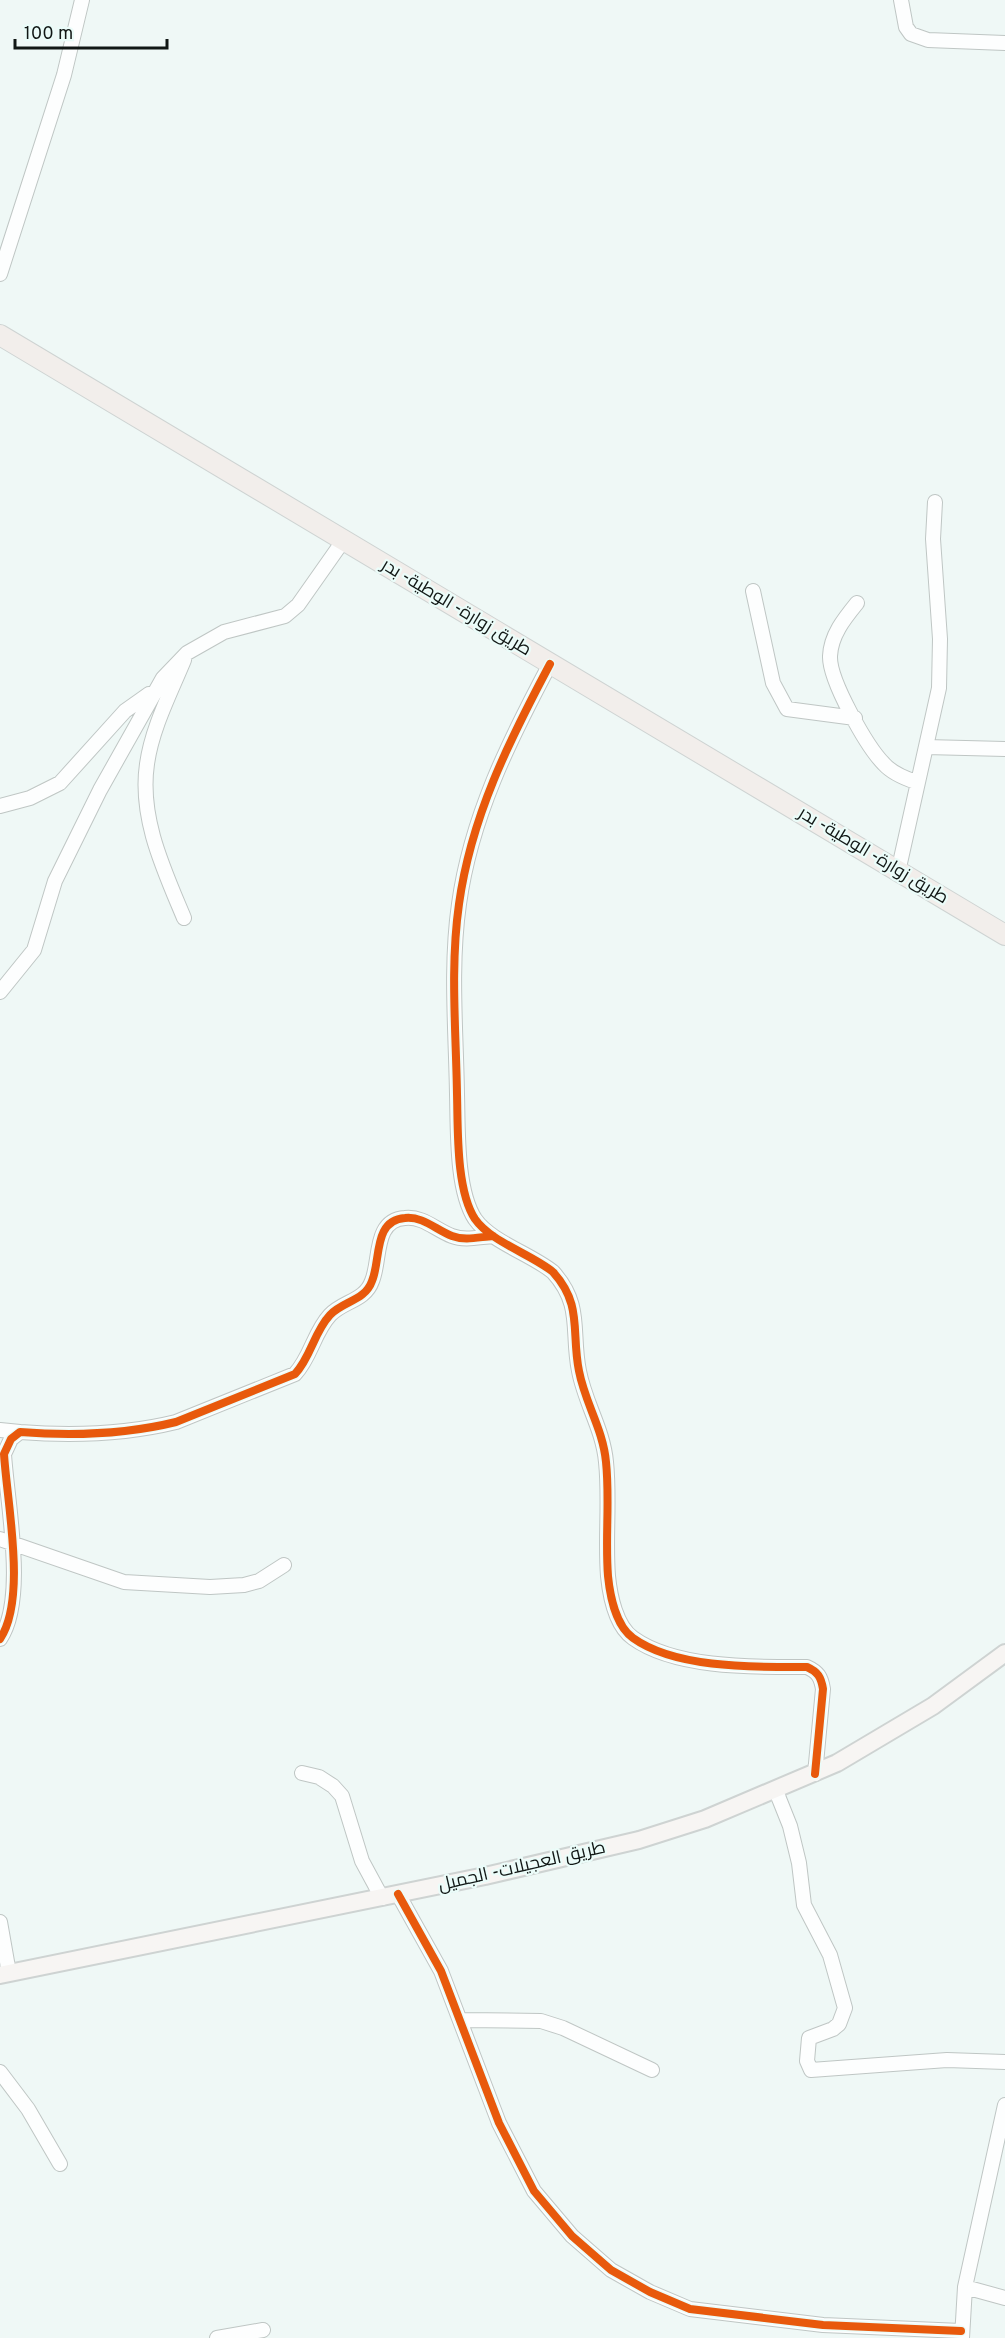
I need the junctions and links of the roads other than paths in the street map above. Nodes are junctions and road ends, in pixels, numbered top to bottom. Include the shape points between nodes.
1 (82, 0) edge
2 (902, 0) edge
3 (1005, 43) edge
4 (0, 274) edge
5 (0, 335) edge
6 (935, 502) dead end
7 (343, 541) junction
8 (753, 591) dead end
9 (857, 603) dead end
10 (187, 653) junction
11 (550, 664) junction
12 (153, 692) junction
13 (855, 718) junction
14 (926, 747) junction
15 (1005, 749) edge
16 (916, 782) junction
17 (0, 806) edge
18 (898, 872) junction
19 (184, 918) dead end
20 (1005, 935) edge
21 (0, 992) edge
22 (493, 1236) junction
23 (0, 1430) edge
24 (20, 1432) junction
25 (2, 1451) edge
26 (6, 1541) edge
27 (0, 1553) edge
28 (13, 1563) junction
29 (284, 1565) dead end
30 (0, 1639) edge
31 (1005, 1653) edge
32 (302, 1773) dead end
33 (814, 1774) junction
34 (776, 1791) junction
35 (390, 1896) junction
36 (0, 1922) edge
37 (4, 1974) edge
38 (462, 2020) junction
39 (1005, 2061) edge
40 (652, 2070) dead end
41 (0, 2072) edge
42 (1005, 2105) edge
43 (60, 2164) dead end
44 (965, 2287) junction
45 (1005, 2298) edge
46 (263, 2330) dead end
47 (962, 2335) edge
48 (217, 2338) edge

1 - 4 street via 64,75
2 - 3 street via 906,27 917,36 928,40
5 - 7 highway, طريق زوارة- الوطية- بدر
6 - 14 street via 933,538 940,664
7 - 10 street via 298,605 285,616 224,632
7 - 11 highway, طريق زوارة- الوطية- بدر
8 - 13 street via 773,683 787,709
9 - 13 street via 836,633 830,658 838,688
10 - 12 street
10 - 19 street via 152,740 145,790 157,849
11 - 18 highway, طريق زوارة- الوطية- بدر
11 - 22 street via 502,756 485,801 464,876 456,934 461,1156 471,1212
12 - 17 street via 124,711 60,783 30,798
12 - 21 street via 50,892 34,950
13 - 16 street via 884,765
14 - 15 street
14 - 16 street
16 - 18 street
18 - 20 highway, طريق زوارة- الوطية- بدر
22 - 24 street via 460,1238 414,1218 397,1219 380,1239 371,1284 330,1315 295,1374 162,1426 75,1433
22 - 33 street via 553,1272 572,1304 579,1371 603,1442 608,1483 608,1575 623,1627 632,1638 649,1647 716,1665 813,1669 821,1678 823,1689
23 - 24 street
24 - 25 street
25 - 26 street
26 - 28 street
26 - 29 street via 114,1579 143,1584 244,1585
27 - 28 street
28 - 30 street via 13,1607
31 - 33 main road, طريق العجيلات- الجميل via 924,1712
32 - 35 street via 319,1777 342,1796 362,1861
33 - 34 main road, طريق العجيلات- الجميل
34 - 35 main road, طريق العجيلات- الجميل via 639,1840
34 - 39 street via 793,1835 804,1905 830,1955 845,2007 839,2024 809,2038 807,2061 811,2070 947,2060
35 - 37 main road, طريق العجيلات- الجميل
35 - 38 street via 441,1971
36 - 37 street
38 - 40 street via 542,2021
38 - 47 street via 499,2123 534,2191 572,2236 611,2270 690,2309 823,2325
41 - 43 street via 24,2103
42 - 44 street
44 - 45 street
44 - 47 street
46 - 48 street

